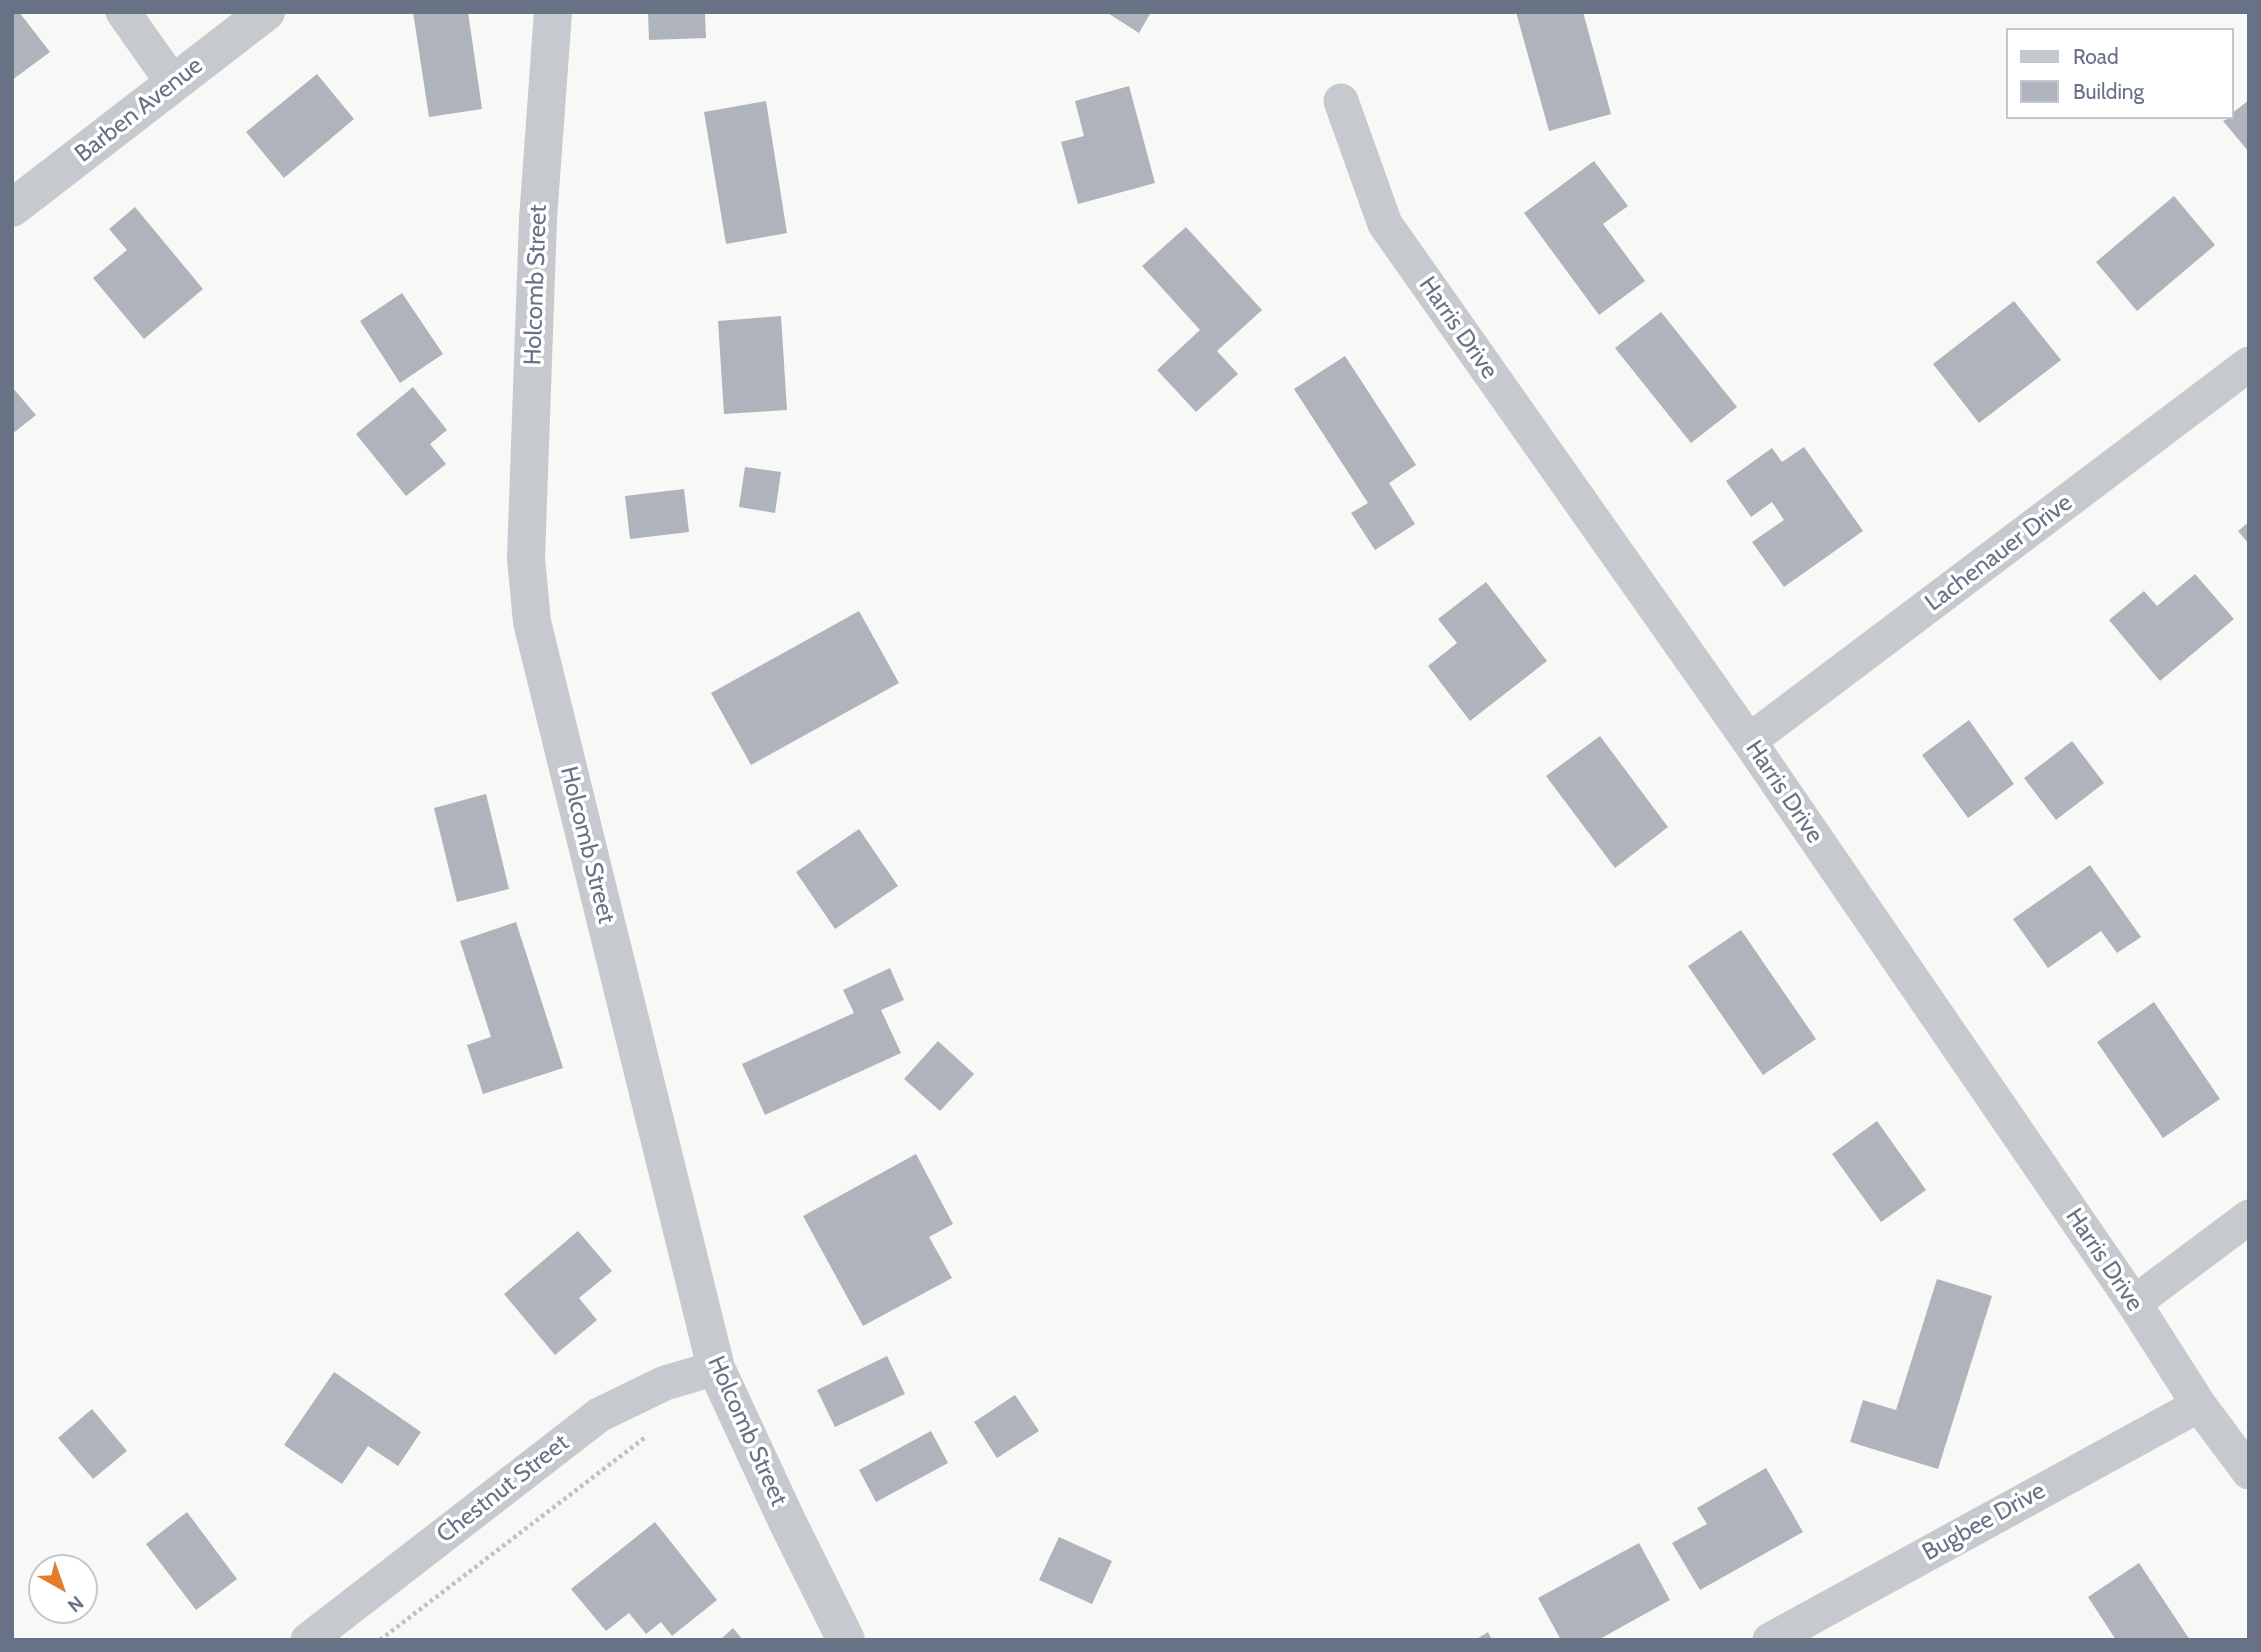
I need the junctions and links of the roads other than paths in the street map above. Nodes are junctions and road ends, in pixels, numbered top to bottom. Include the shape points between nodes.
1 (123, 12) edge
2 (266, 12) edge
3 (554, 12) edge
4 (173, 83) junction
5 (1340, 101) dead end
6 (12, 208) edge
7 (2249, 365) edge
8 (1749, 741) junction
9 (2249, 1217) edge
10 (2134, 1303) junction
11 (716, 1368) junction
12 (2199, 1405) junction
13 (2249, 1472) edge
14 (308, 1640) edge
15 (846, 1640) edge
16 (1770, 1640) edge

1 - 4 street
2 - 4 street, Barben Avenue
3 - 11 street, Holcomb Street via 538,219 526,558 532,622
4 - 6 street, Barben Avenue
5 - 8 street, Harris Drive via 1385,224
7 - 8 street, Lachenauer Drive
8 - 10 street, Harris Drive
9 - 10 street
10 - 12 street, Harris Drive
11 - 14 street, Chestnut Street via 665,1383 599,1415
11 - 15 street, Holcomb Street
12 - 13 street, Harris Drive
12 - 16 street, Bugbee Drive

